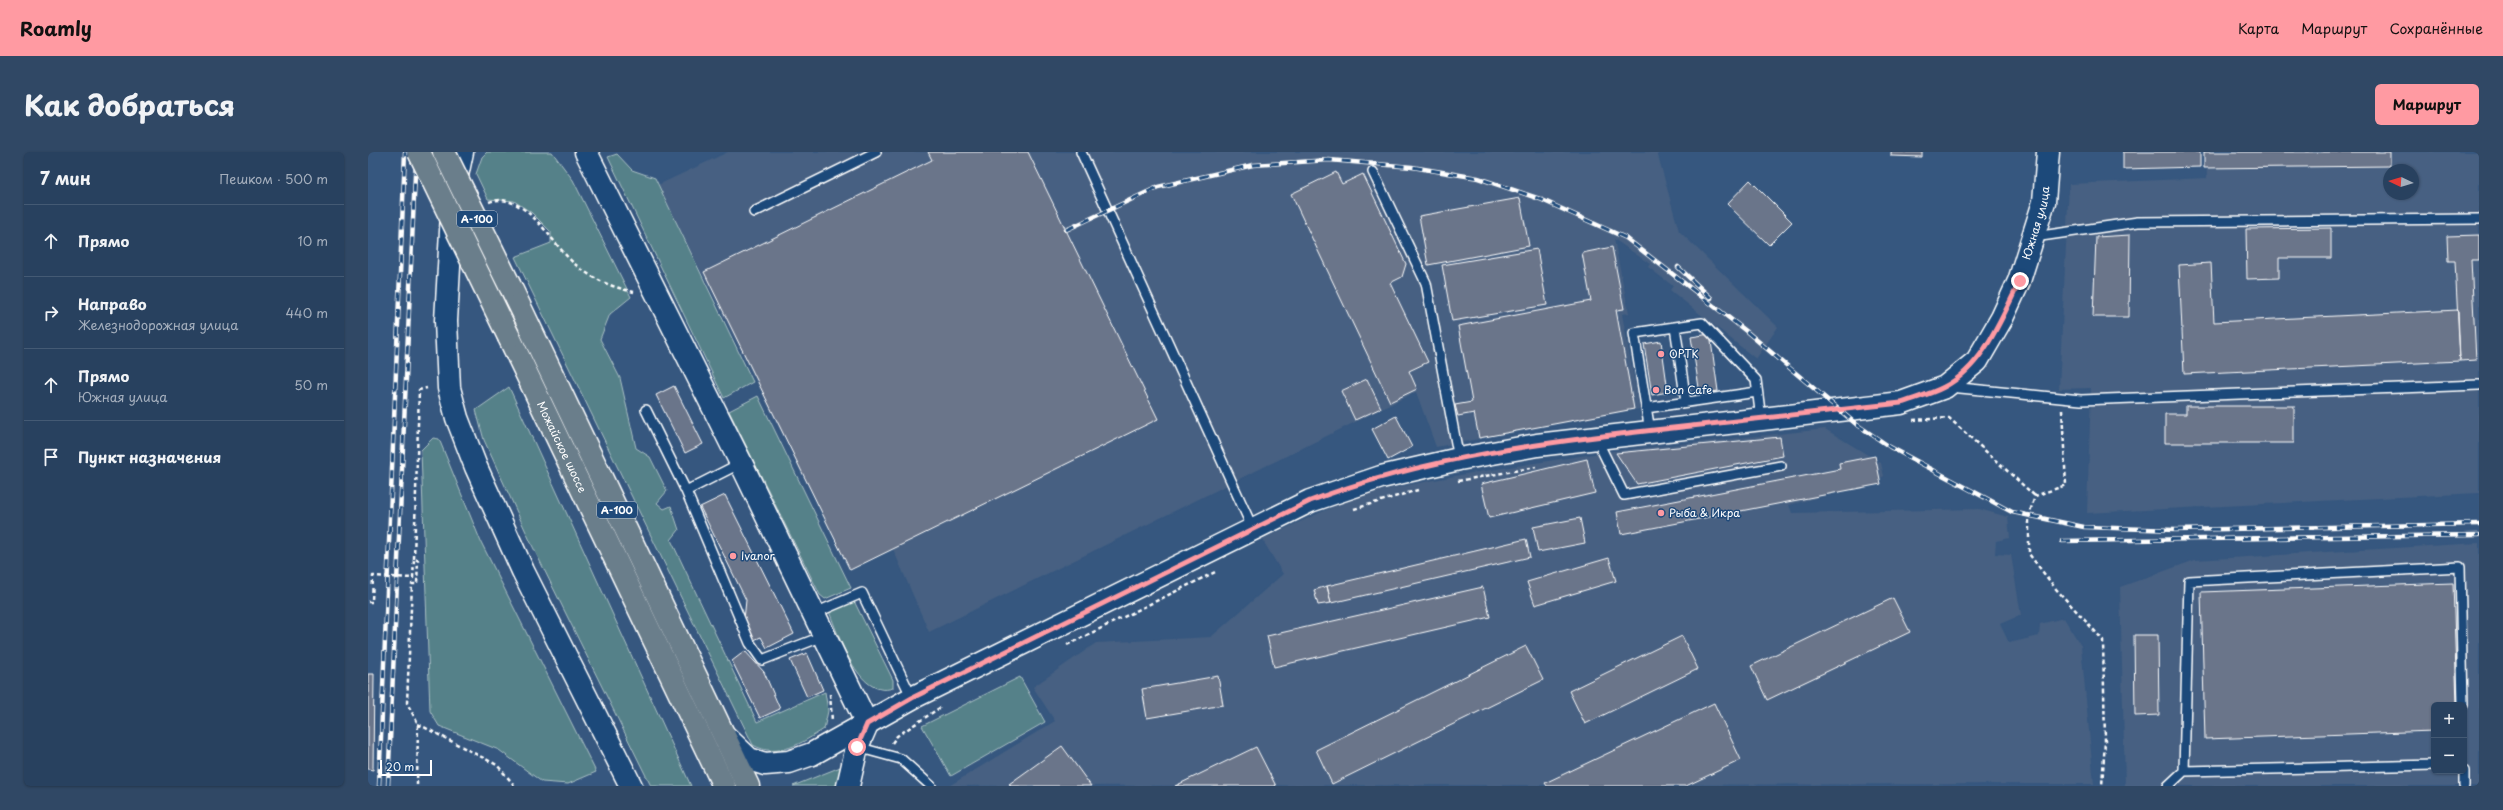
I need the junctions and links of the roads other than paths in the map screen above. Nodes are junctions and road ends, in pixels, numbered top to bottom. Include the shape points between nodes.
1 (419, 152) edge
2 (444, 152) edge
3 (462, 152) edge
4 (586, 152) edge
5 (876, 152) edge
6 (1081, 152) edge
7 (2048, 152) edge
8 (1373, 172) dead end
9 (754, 212) dead end
10 (2479, 218) edge
11 (2033, 238) junction
12 (1675, 327) junction
13 (2479, 385) edge
14 (1945, 386) junction
15 (1757, 392) junction
16 (1686, 402) junction
17 (1646, 408) junction
18 (646, 410) dead end
19 (1761, 419) junction
20 (1650, 431) junction
21 (1595, 437) junction
22 (1459, 459) junction
23 (741, 463) junction
24 (1781, 466) dead end
25 (686, 491) junction
26 (1253, 529) junction
27 (815, 613) junction
28 (826, 635) junction
29 (912, 698) junction
30 (2463, 702) edge
31 (867, 724) junction
32 (723, 734) junction
33 (857, 747) junction
34 (2431, 765) edge
35 (2184, 771) junction
36 (2464, 774) edge
37 (722, 784) edge
38 (631, 786) edge
39 (748, 786) edge
40 (848, 786) edge
41 (931, 786) edge
42 (2168, 786) edge
43 (2464, 786) edge

1 - 37 main road, Можайское шоссе / А-100, bridge
2 - 32 main road, Можайское шоссе / А-100, bridge
3 - 38 street via 453,194 446,321 449,388 457,418 476,468 523,571
4 - 23 street
5 - 9 lane
6 - 26 lane
7 - 11 street, Южная улица via 2044,202
8 - 22 lane via 1426,283
10 - 11 lane via 2138,222
11 - 14 street, Южная улица via 2020,281 1977,361
12 - 15 lane via 1702,323 1756,380
12 - 16 lane
12 - 17 lane via 1634,332
13 - 14 lane via 2081,400
14 - 19 street, Южная улица via 1901,403
15 - 16 lane
15 - 19 lane
16 - 17 lane
17 - 20 lane
18 - 25 lane
19 - 20 street, Южная улица
20 - 21 street, Южная улица
21 - 22 street, Южная улица
21 - 24 lane via 1624,495
22 - 26 street, Южная улица via 1346,487 1310,501
23 - 25 lane
23 - 27 street
25 - 28 lane via 750,643 762,660
26 - 29 street, Южная улица
27 - 28 street
27 - 29 lane via 862,593
28 - 31 street
29 - 31 street, Южная улица
30 - 35 lane via 2460,567 2189,581
31 - 32 street, Южная улица via 812,754 789,762 765,764 749,759
31 - 33 street
32 - 39 main road, Можайское шоссе / А-100
33 - 40 street
33 - 41 lane via 901,759
34 - 35 lane
35 - 42 lane
36 - 43 lane

